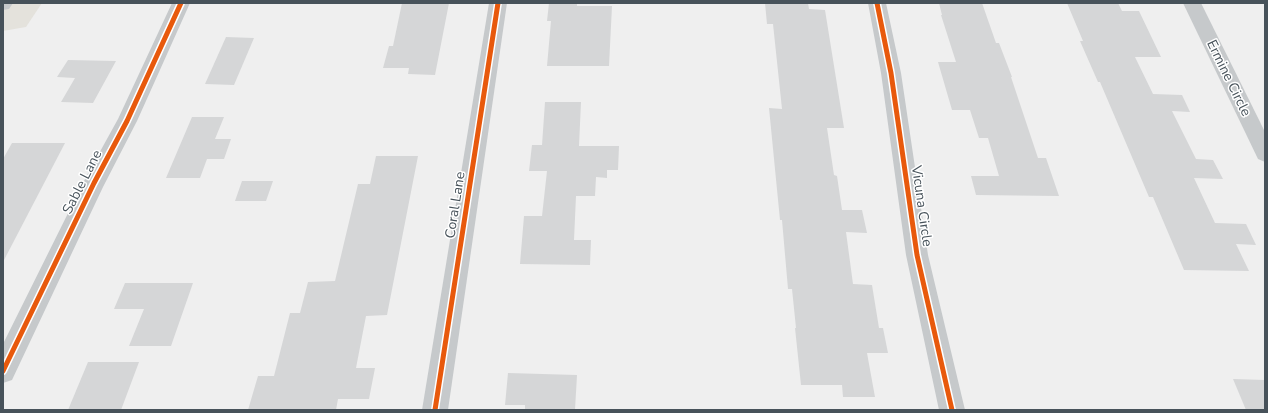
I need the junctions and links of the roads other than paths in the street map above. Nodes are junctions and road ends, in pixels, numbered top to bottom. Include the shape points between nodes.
1 (181, 3) edge
2 (498, 3) edge
3 (877, 3) edge
4 (1192, 3) edge
5 (1265, 153) edge
6 (3, 371) edge
7 (435, 410) edge
8 (952, 410) edge

1 - 6 street, Sable Lane via 127,121 94,183
2 - 7 street, Coral Lane
3 - 8 street, Vicuna Circle via 891,73 917,255
4 - 5 street, Ermine Circle

